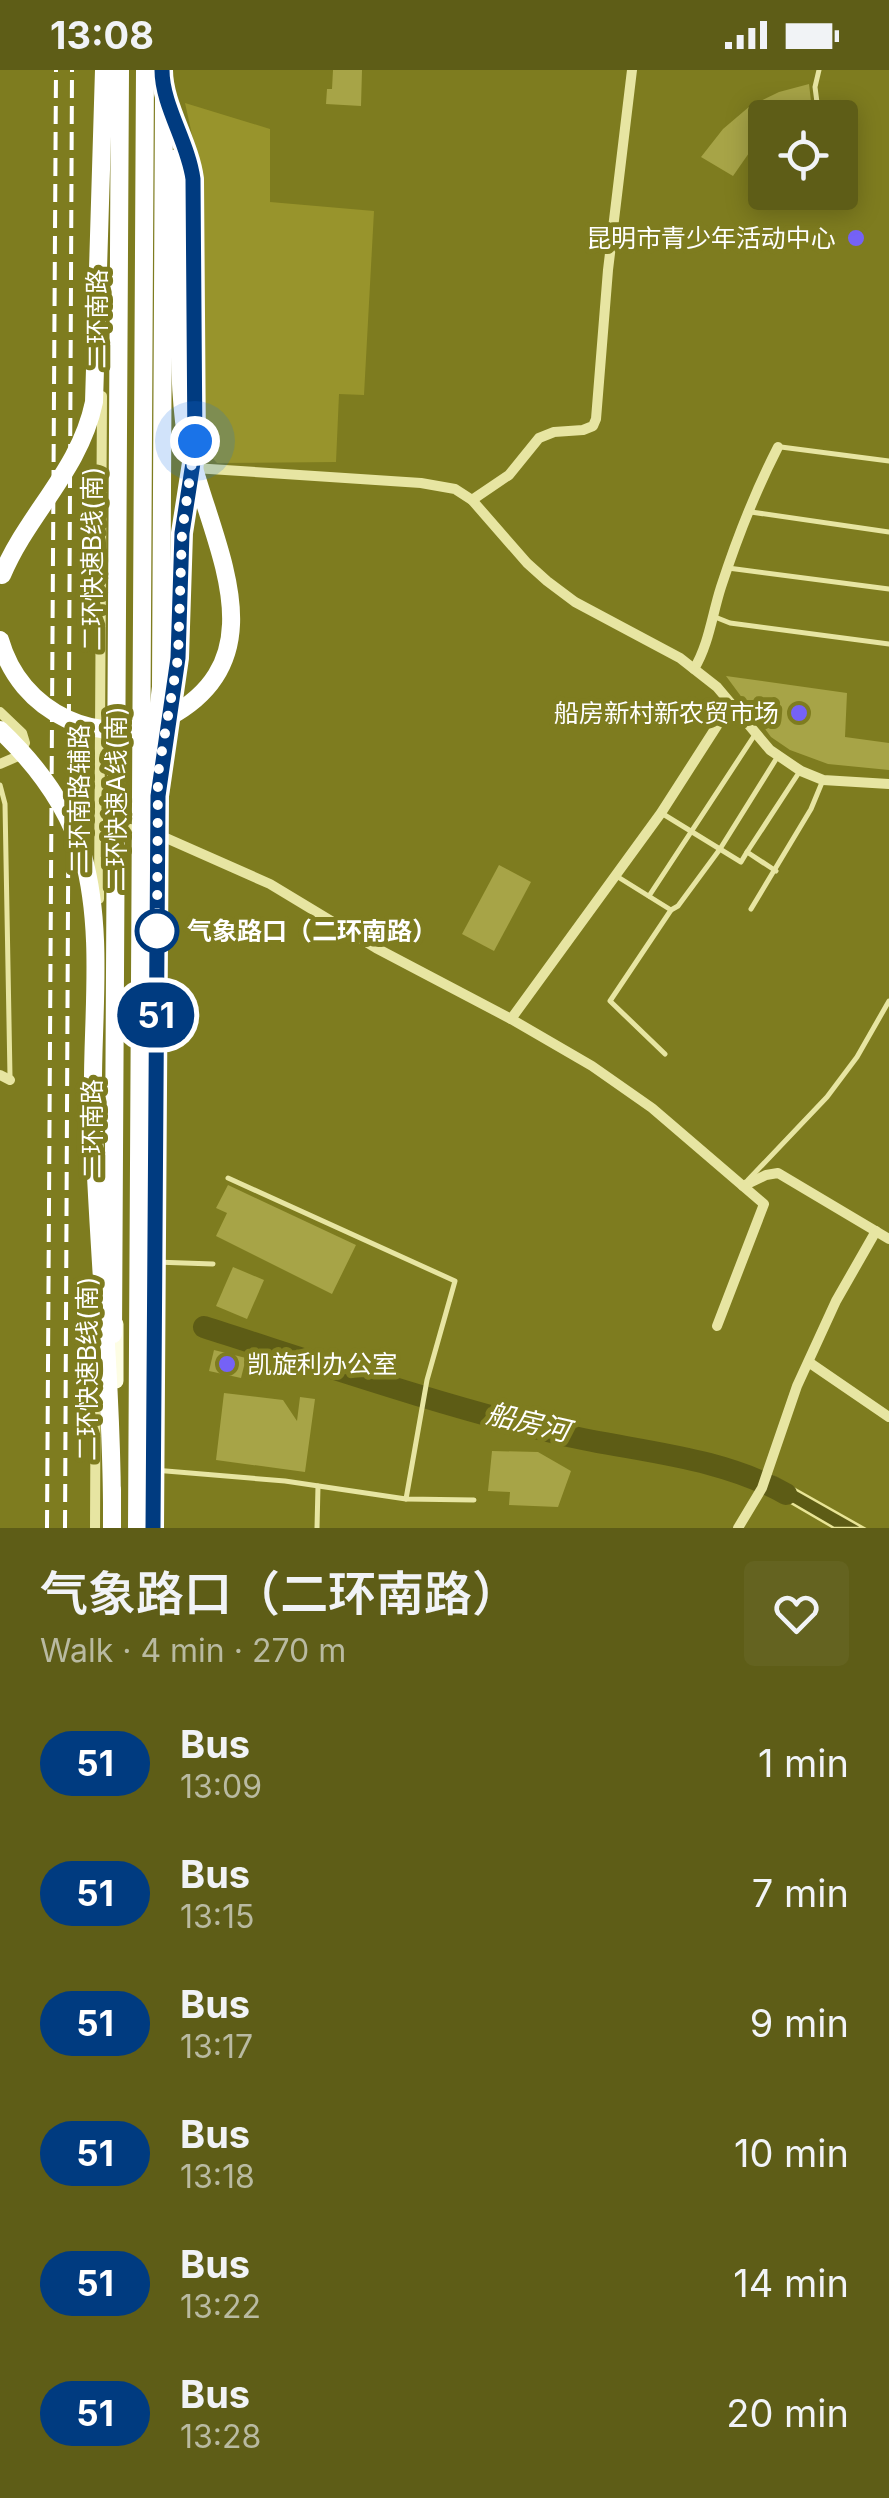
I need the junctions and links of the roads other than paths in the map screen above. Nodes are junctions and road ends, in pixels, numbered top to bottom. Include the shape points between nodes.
1 (104, 70) edge
2 (121, 70) edge
3 (632, 70) edge
4 (819, 70) edge
5 (154, 72) edge
6 (817, 100) edge
7 (172, 209) junction
8 (778, 446) joint
9 (889, 461) edge
10 (193, 468) junction
11 (472, 500) junction
12 (748, 512) junction
13 (889, 532) edge
14 (728, 568) junction
15 (0, 581) edge
16 (889, 589) edge
17 (712, 616) junction
18 (0, 640) edge
19 (889, 644) edge
20 (694, 669) junction
21 (731, 704) junction
22 (0, 712) edge
23 (0, 730) edge
24 (756, 733) junction
25 (778, 756) junction
26 (0, 764) edge
27 (800, 771) junction
28 (823, 780) junction
29 (889, 784) edge
30 (0, 785) edge
31 (661, 813) junction
32 (119, 827) junction
33 (692, 832) junction
34 (145, 835) junction
35 (720, 849) junction
36 (747, 852) junction
37 (776, 872) junction
38 (616, 875) junction
39 (649, 896) junction
40 (752, 909) dead end
41 (671, 910) junction
42 (889, 1001) edge
43 (512, 1020) junction
44 (665, 1054) dead end
45 (5, 1077) edge
46 (228, 1178) dead end
47 (743, 1186) junction
48 (876, 1231) junction
49 (889, 1239) edge
50 (155, 1262) junction
51 (213, 1264) dead end
52 (718, 1326) dead end
53 (810, 1363) junction
54 (889, 1417) edge
55 (154, 1470) junction
56 (318, 1486) junction
57 (406, 1499) junction
58 (474, 1500) dead end
59 (112, 1503) junction
60 (95, 1528) edge
61 (113, 1528) edge
62 (135, 1528) edge
63 (153, 1528) edge
64 (316, 1528) edge
65 (738, 1528) edge

1 - 15 highway, bridge via 94,402 74,461 12,552
1 - 60 street, 二环南路辅路
2 - 32 main road, 二环南路
2 - 59 highway, 二环快速B线(南), bridge
3 - 11 street via 596,419 582,430 539,438 510,475
4 - 6 lane
5 - 7 highway via 164,100
5 - 10 street via 193,179
5 - 34 highway, 二环快速A线(南), bridge
5 - 34 main road, 二环南路 via 140,214
7 - 18 highway, bridge via 184,422 231,593 225,658 200,694 171,716 135,729 107,730 77,723 40,702 14,672
7 - 34 highway, bridge via 161,698
8 - 9 lane
8 - 12 street
10 - 11 street via 421,483 455,489
10 - 34 street via 182,533 178,658
11 - 20 street via 547,581
12 - 13 lane
12 - 14 street
14 - 16 lane
14 - 17 street
17 - 19 lane via 730,624
17 - 20 street
20 - 21 street
21 - 24 street
21 - 31 street
22 - 26 street via 26,743
23 - 59 highway, bridge via 63,810 90,892
24 - 25 street
24 - 33 lane
25 - 27 street
25 - 35 lane
27 - 28 street
27 - 36 lane
28 - 29 street
28 - 37 lane
30 - 45 lane
31 - 33 lane
31 - 38 street
32 - 34 street
32 - 61 main road, 二环南路
33 - 35 lane
33 - 39 lane
34 - 43 street via 270,884
34 - 50 street
34 - 62 highway, 二环快速A线(南), bridge
35 - 36 lane via 742,862
35 - 41 lane
36 - 37 lane
37 - 40 lane
38 - 39 lane
38 - 43 street
39 - 41 lane
41 - 44 lane via 610,1002
42 - 47 lane via 857,1058
43 - 47 street via 652,1108
46 - 57 lane via 456,1280 427,1380
47 - 48 street via 778,1173
47 - 52 street via 764,1204
48 - 49 street
48 - 53 street
50 - 51 lane
50 - 55 street
53 - 54 street
53 - 65 street via 762,1488
55 - 56 lane
55 - 63 street
56 - 57 lane
56 - 64 lane
57 - 58 lane
59 - 61 highway, 二环快速B线(南)

